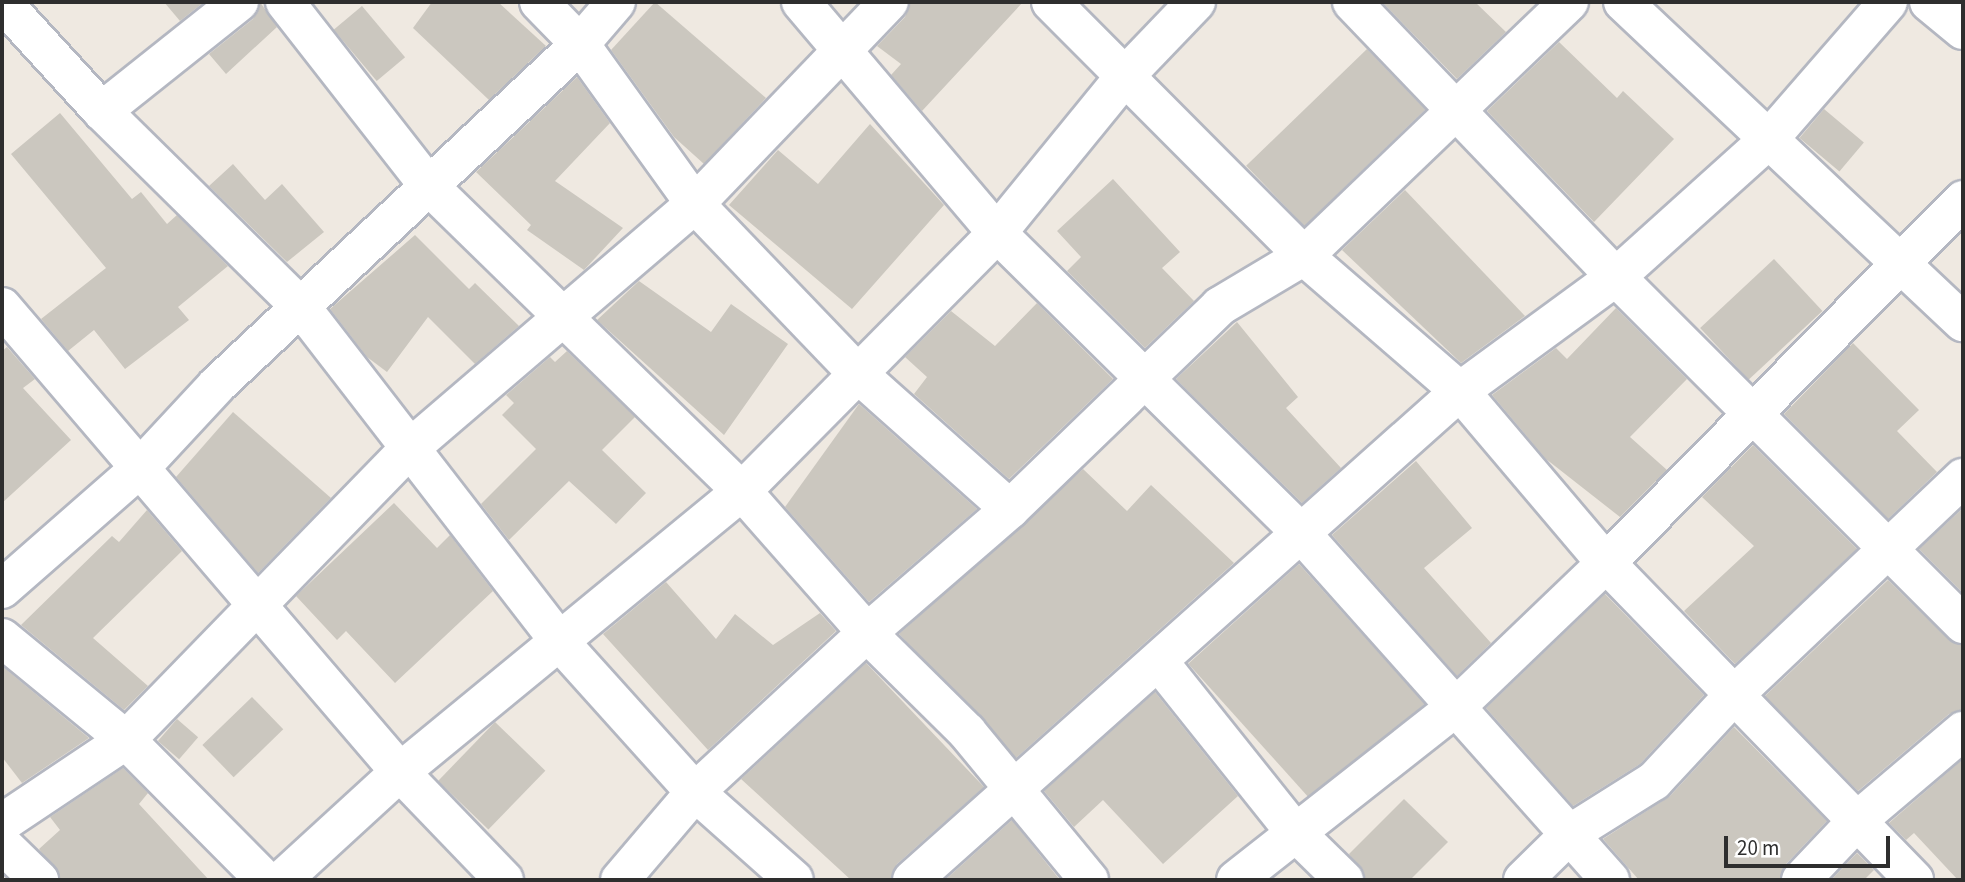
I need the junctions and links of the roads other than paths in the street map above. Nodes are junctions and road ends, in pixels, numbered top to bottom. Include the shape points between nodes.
1 (2, 2) edge
2 (239, 2) edge
3 (285, 2) edge
4 (539, 2) edge
5 (616, 2) edge
6 (801, 2) edge
7 (889, 2) edge
8 (1051, 2) edge
9 (1196, 2) edge
10 (1352, 2) edge
11 (1569, 2) edge
12 (1623, 2) edge
13 (1888, 2) edge
14 (1929, 2) edge
15 (1963, 30) edge
16 (580, 44) junction
17 (839, 49) junction
18 (1126, 75) junction
19 (1453, 110) junction
20 (102, 111) junction
21 (1769, 139) junction
22 (429, 186) junction
23 (1963, 200) edge
24 (695, 204) junction
25 (997, 233) junction
26 (1304, 256) junction
27 (1901, 258) junction
28 (1616, 277) junction
29 (2, 307) edge
30 (301, 307) junction
31 (561, 317) junction
32 (1963, 322) edge
33 (856, 372) junction
34 (1146, 379) junction
35 (1460, 391) junction
36 (1754, 410) junction
37 (409, 449) junction
38 (140, 468) junction
39 (1963, 478) edge
40 (742, 491) junction
41 (1010, 509) junction
42 (1300, 532) junction
43 (1890, 550) junction
44 (1606, 563) junction
45 (2, 589) edge
46 (254, 603) junction
47 (1963, 624) edge
48 (867, 633) junction
49 (2, 638) edge
50 (559, 641) junction
51 (1159, 662) junction
52 (1732, 696) junction
53 (1458, 705) junction
54 (1963, 731) edge
55 (126, 740) junction
56 (400, 772) junction
57 (1013, 790) junction
58 (695, 792) junction
59 (1858, 820) junction
60 (2, 823) edge
61 (1294, 831) junction
62 (1571, 833) junction
63 (2, 844) edge
64 (39, 880) edge
65 (265, 880) edge
66 (282, 880) edge
67 (504, 880) edge
68 (620, 880) edge
69 (794, 880) edge
70 (912, 880) edge
71 (1089, 880) edge
72 (1236, 880) edge
73 (1344, 880) edge
74 (1523, 880) edge
75 (1610, 880) edge
76 (1801, 880) edge
77 (1914, 880) edge

1 - 20 street
2 - 20 street
3 - 22 street
4 - 16 street
5 - 16 street
6 - 17 street
7 - 17 street
8 - 18 street
9 - 18 street
10 - 19 street
11 - 19 street
12 - 21 street
13 - 21 street
14 - 15 street
16 - 22 street
16 - 24 street
17 - 24 street
17 - 25 street
18 - 25 street
18 - 26 street
19 - 26 street
19 - 28 street
20 - 30 street
21 - 27 street
21 - 28 street
22 - 30 street
22 - 31 street
23 - 27 street
24 - 31 street
24 - 33 street
25 - 33 street
25 - 34 street
26 - 34 street via 1220,306
26 - 35 street
27 - 32 street
27 - 36 street
28 - 35 street
28 - 36 street
29 - 38 street
30 - 37 street
30 - 38 street via 217,384
31 - 37 street
31 - 40 street
33 - 40 street
33 - 41 street
34 - 41 street
34 - 42 street
35 - 42 street
35 - 44 street
36 - 43 street
36 - 44 street
37 - 46 street
37 - 50 street
38 - 45 street
38 - 46 street
39 - 43 street
40 - 48 street
40 - 50 street
41 - 48 street
42 - 51 street
42 - 53 street
43 - 47 street
43 - 52 street
44 - 52 street
44 - 53 street
46 - 55 street
46 - 56 street
48 - 57 street via 967,732
48 - 58 street
49 - 55 street
50 - 56 street
50 - 58 street
51 - 57 street
51 - 61 street
52 - 59 street
52 - 62 street via 1654,781
53 - 61 street
53 - 62 street
54 - 59 street
55 - 60 street
55 - 65 street
56 - 66 street
56 - 67 street
57 - 70 street
57 - 71 street
58 - 68 street
58 - 69 street
59 - 76 street
59 - 77 street
61 - 72 street
61 - 73 street
62 - 74 street
62 - 75 street
63 - 64 street

